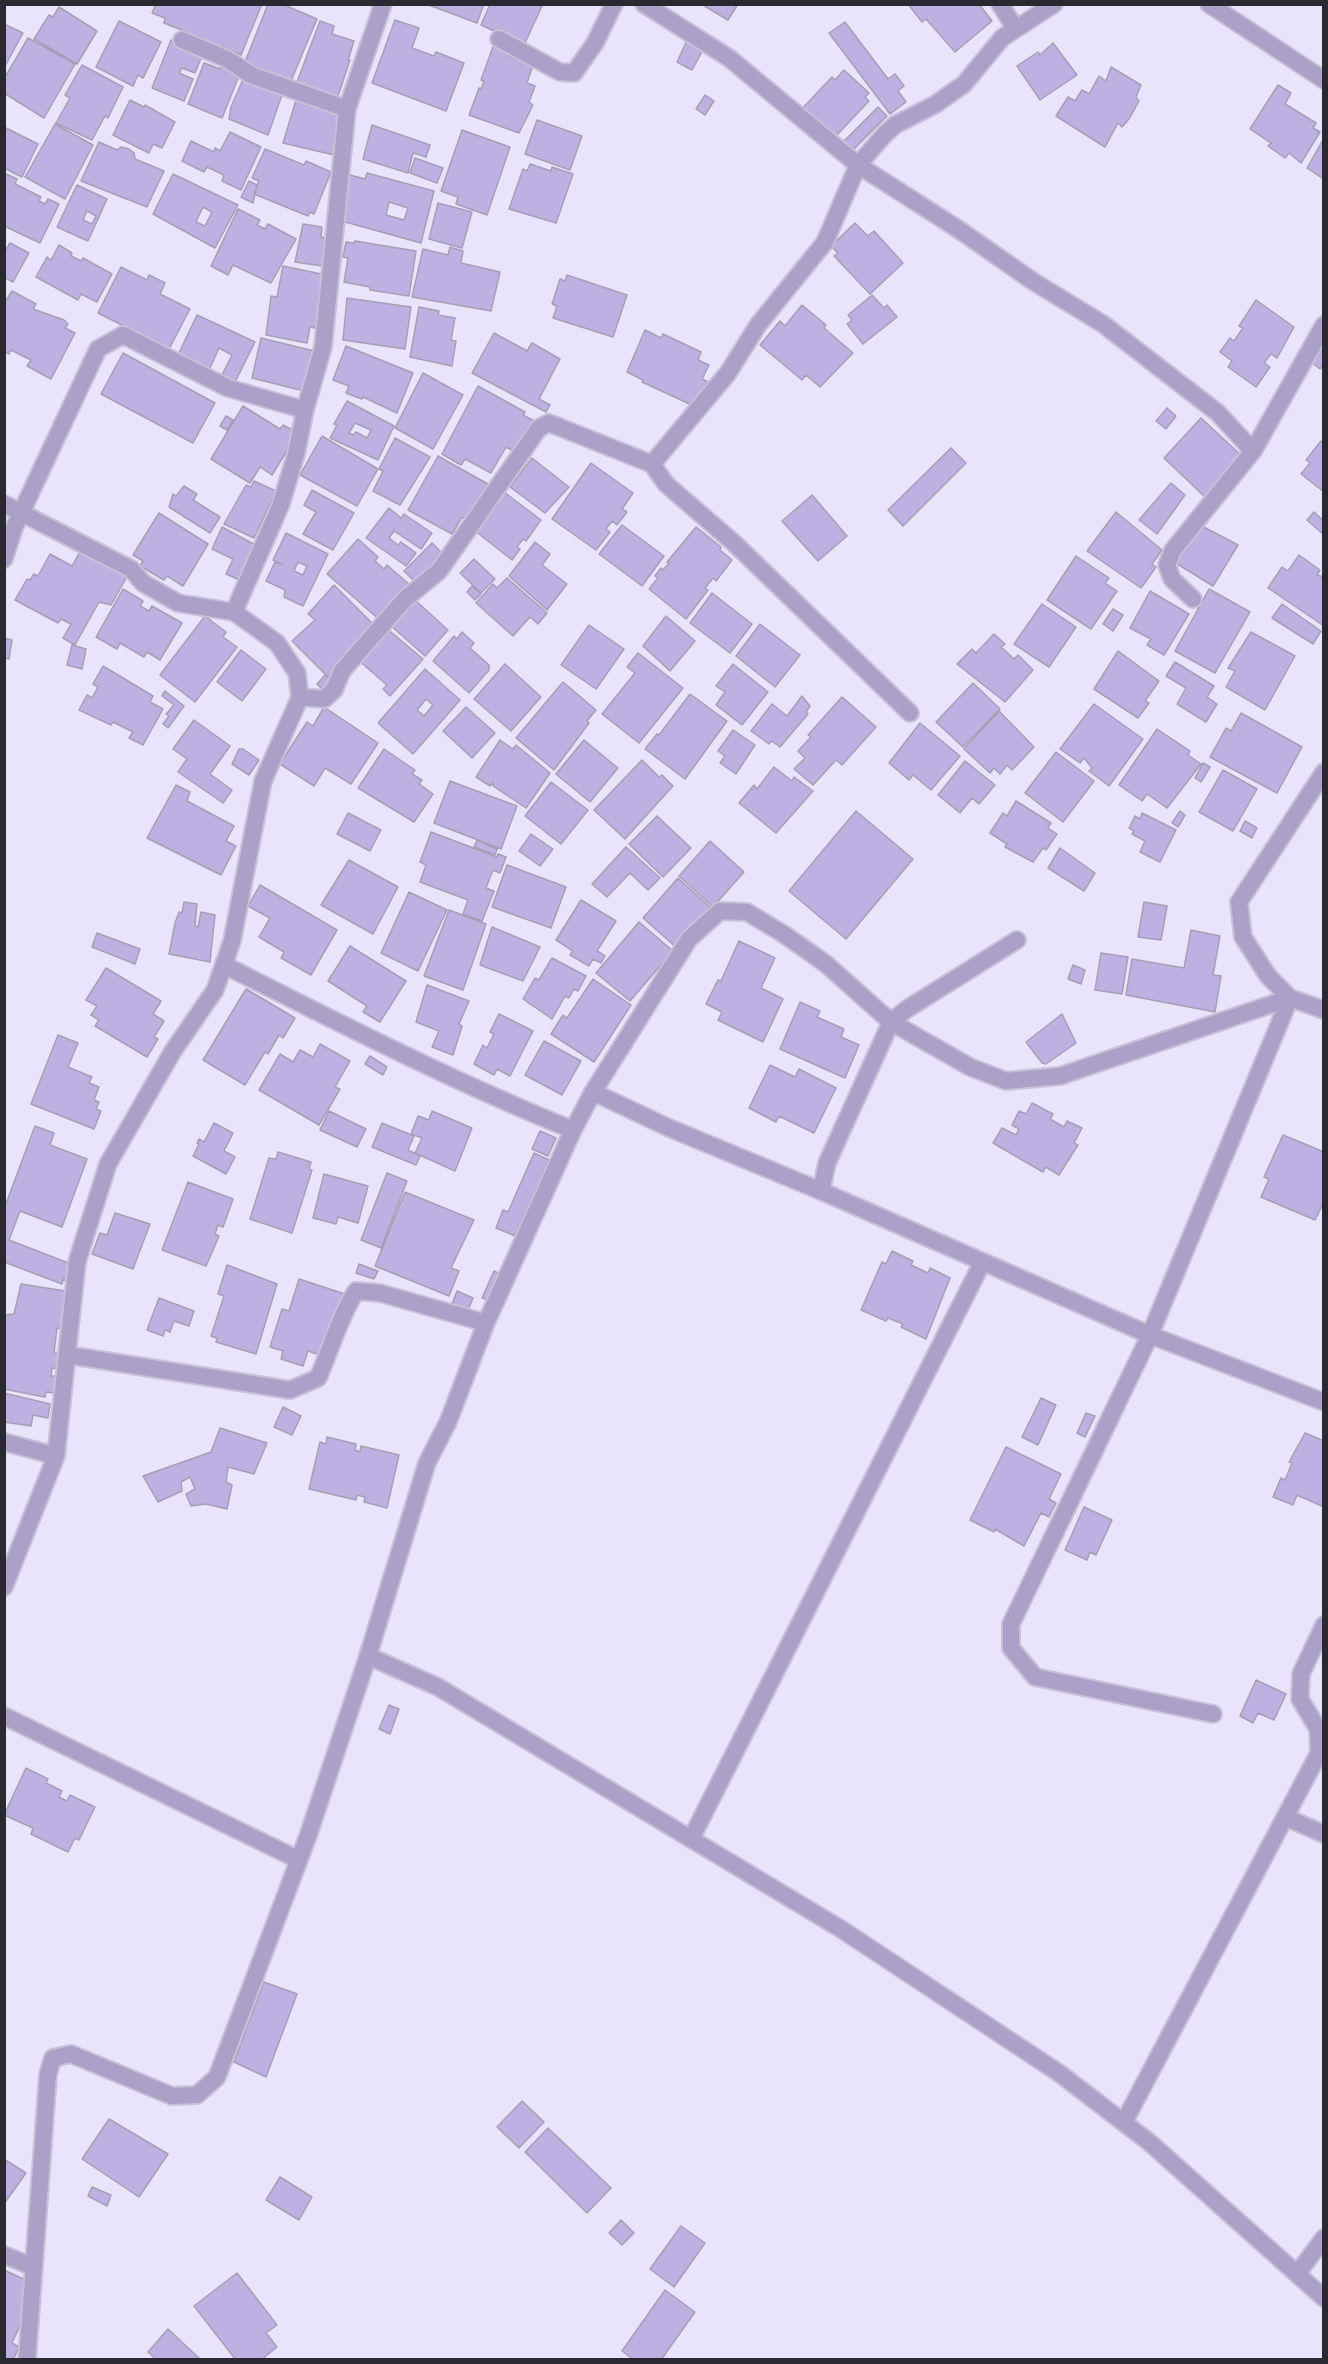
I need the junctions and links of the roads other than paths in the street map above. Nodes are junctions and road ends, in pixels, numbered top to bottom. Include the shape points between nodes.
1 (383, 4) edge
2 (614, 4) edge
3 (644, 4) edge
4 (1000, 4) edge
5 (1054, 4) edge
6 (1209, 4) edge
7 (1015, 28) junction
8 (499, 39) dead end
9 (182, 40) dead end
10 (1323, 80) edge
11 (348, 110) junction
12 (858, 165) junction
13 (1323, 325) edge
14 (305, 410) junction
15 (1253, 451) junction
16 (652, 464) junction
17 (4, 504) edge
18 (22, 513) junction
19 (4, 559) edge
20 (1193, 599) dead end
21 (234, 612) junction
22 (300, 697) junction
23 (910, 713) dead end
24 (1323, 772) edge
25 (1017, 939) dead end
26 (224, 965) junction
27 (1290, 998) junction
28 (1323, 1010) edge
29 (891, 1022) junction
30 (594, 1092) junction
31 (573, 1130) junction
32 (821, 1191) junction
33 (982, 1263) junction
34 (486, 1323) junction
35 (1149, 1335) junction
36 (68, 1355) junction
37 (1323, 1402) edge
38 (4, 1442) edge
39 (56, 1456) junction
40 (4, 1587) edge
41 (1323, 1625) edge
42 (368, 1656) junction
43 (1213, 1714) dead end
44 (4, 1716) edge
45 (1285, 1817) junction
46 (1323, 1834) edge
47 (691, 1839) junction
48 (299, 1860) junction
49 (1124, 2122) junction
50 (1323, 2238) edge
51 (4, 2254) edge
52 (34, 2267) junction
53 (1297, 2274) junction
54 (1323, 2298) edge
55 (27, 2360) edge

1 - 11 street
2 - 8 street via 595,43 574,73 560,72
3 - 12 street via 729,58
4 - 7 street
5 - 7 street
6 - 10 street
7 - 12 street via 964,84 895,125
9 - 11 street via 227,59 251,75
11 - 14 street via 323,346
12 - 15 street via 1102,324 1218,413
12 - 16 street via 825,242 759,325 729,373
13 - 15 street
14 - 18 street via 228,388 123,335 98,349
14 - 21 street via 281,504
15 - 20 street via 1173,550 1167,565 1172,579
16 - 22 street via 549,423 539,428 439,571 405,598 342,671 334,690 324,699
16 - 23 street via 666,484 734,543
17 - 18 street
18 - 19 street
18 - 21 street via 131,569 143,583 178,603
21 - 22 street via 278,643 297,673
22 - 26 street via 263,781
24 - 27 street via 1239,902 1243,937 1268,976
25 - 29 street
26 - 31 street via 384,1045
26 - 36 street via 215,990 173,1051 108,1164 78,1262
27 - 28 street
27 - 29 street via 1060,1076 1006,1081 970,1067
27 - 35 street
29 - 30 street via 826,964 785,935 747,912 720,911 689,939
29 - 32 street via 827,1163
30 - 31 street
30 - 32 street
31 - 34 street
32 - 33 street
33 - 35 street
33 - 47 street
34 - 36 street via 380,1293 356,1291 343,1313 318,1378 290,1390
34 - 42 street via 448,1422 427,1463
35 - 37 street
35 - 43 street via 1011,1624 1011,1648 1035,1677
36 - 39 street
38 - 39 street
39 - 40 street
41 - 45 street via 1301,1674 1300,1699 1318,1729 1319,1753
42 - 47 street via 438,1687
42 - 48 street
44 - 48 street
45 - 46 street
45 - 49 street
47 - 49 street via 841,1929 1059,2073
48 - 52 street via 217,2076 197,2095 171,2096 72,2054 53,2058 48,2074
49 - 53 street
50 - 53 street
51 - 52 street
52 - 55 street
53 - 54 street

